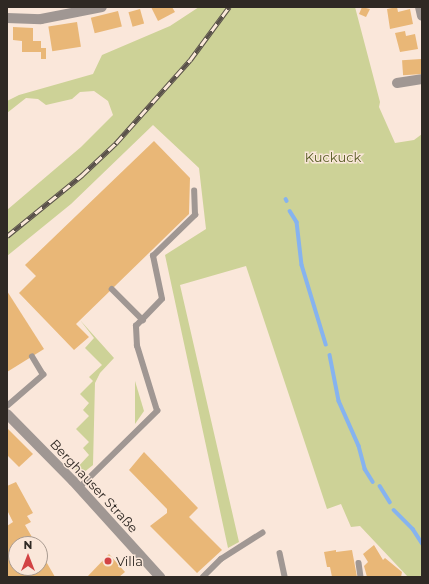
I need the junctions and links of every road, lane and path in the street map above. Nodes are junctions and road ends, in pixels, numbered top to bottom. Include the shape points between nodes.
1 (102, 7) edge
2 (420, 7) edge
3 (422, 16) edge
4 (7, 18) edge
5 (422, 79) edge
6 (397, 83) dead end
7 (194, 191) dead end
8 (112, 289) dead end
9 (143, 320) junction
10 (32, 357) dead end
11 (7, 406) edge
12 (7, 414) edge
13 (79, 488) junction
14 (262, 533) dead end
15 (280, 553) dead end
16 (358, 563) dead end
17 (160, 577) edge
18 (203, 577) edge
19 (285, 577) edge
20 (361, 577) edge

1 - 4 street via 42,19
2 - 3 street
5 - 6 street
7 - 9 lane via 195,215 153,256 162,299
8 - 9 lane
9 - 13 lane via 136,326 137,346 157,411
10 - 11 lane via 43,375
12 - 13 street, Berghauser Straße
13 - 17 street, Berghauser Straße
14 - 18 lane via 221,559
15 - 19 lane
16 - 20 lane

